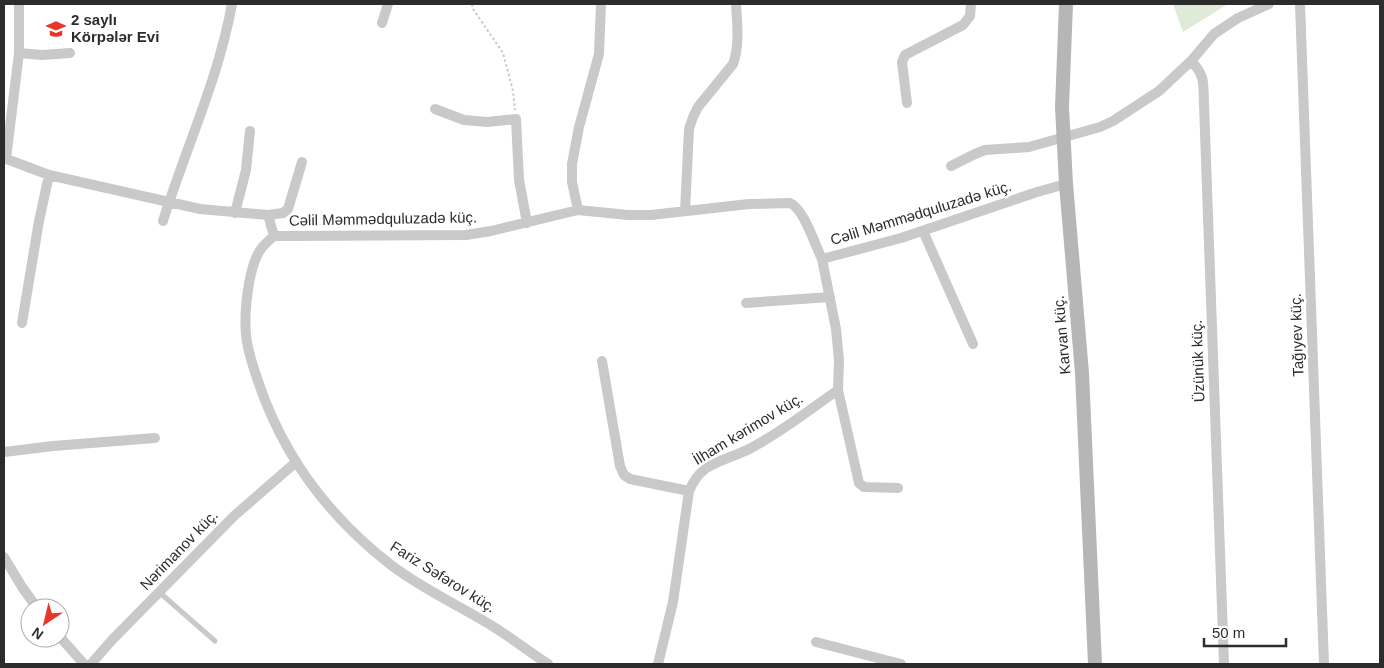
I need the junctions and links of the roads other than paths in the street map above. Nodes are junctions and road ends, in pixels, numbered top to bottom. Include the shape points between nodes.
1 (19, 4) edge
2 (232, 4) edge
3 (388, 4) edge
4 (601, 4) edge
5 (736, 4) edge
6 (971, 4) edge
7 (1066, 4) edge
8 (1269, 4) edge
9 (1300, 4) edge
10 (382, 23) dead end
11 (19, 53) junction
12 (70, 53) dead end
13 (1191, 61) junction
14 (908, 103) dead end
15 (435, 109) dead end
16 (250, 131) dead end
17 (1064, 136) junction
18 (5, 158) edge
19 (302, 162) dead end
20 (951, 166) dead end
21 (49, 175) junction
22 (1066, 184) junction
23 (170, 202) junction
24 (578, 210) junction
25 (684, 211) junction
26 (235, 213) junction
27 (268, 215) junction
28 (164, 221) dead end
29 (527, 222) junction
30 (923, 231) junction
31 (274, 236) junction
32 (822, 259) junction
33 (830, 297) junction
34 (746, 303) dead end
35 (22, 323) dead end
36 (973, 344) dead end
37 (602, 360) dead end
38 (838, 390) junction
39 (156, 438) dead end
40 (4, 452) edge
41 (296, 462) junction
42 (898, 488) dead end
43 (689, 491) junction
44 (4, 557) edge
45 (159, 592) junction
46 (30, 598) edge
47 (215, 641) dead end
48 (816, 642) dead end
49 (70, 648) edge
50 (84, 664) edge
51 (91, 664) edge
52 (548, 664) edge
53 (658, 664) edge
54 (901, 664) edge
55 (1095, 664) edge
56 (1224, 664) edge
57 (1324, 664) edge

1 - 11 street
2 - 23 street via 214,80
3 - 10 street
4 - 24 street via 599,54 572,164
5 - 25 street via 737,44 733,64 698,107 689,129
6 - 14 street via 970,16 963,25 905,55 902,62
7 - 17 street, Karvan küç. via 1062,91
8 - 13 street via 1238,18 1214,34
9 - 57 street, Tağıyev küç.
11 - 12 street
11 - 18 street
13 - 17 street via 1159,91 1120,116 1100,127
13 - 56 street, Üzünük küç. via 1200,70 1204,104
15 - 29 street via 464,120 516,119 519,180
16 - 26 street via 246,170
17 - 20 street via 1019,149 985,150
17 - 22 street, Karvan küç.
18 - 21 street, Cəlil Məmmədquluzadə küç.
19 - 27 street via 288,209
21 - 23 street, Cəlil Məmmədquluzadə küç.
21 - 35 street
22 - 30 street, Cəlil Məmmədquluzadə küç.
22 - 55 street, Karvan küç. via 1082,373
23 - 26 street, Cəlil Məmmədquluzadə küç.
23 - 28 street
24 - 25 street, Cəlil Məmmədquluzadə küç. via 628,216
24 - 29 street, Cəlil Məmmədquluzadə küç.
25 - 32 street, Cəlil Məmmədquluzadə küç. via 749,204 795,204
26 - 27 street, Cəlil Məmmədquluzadə küç.
27 - 31 street, Cəlil Məmmədquluzadə küç.
29 - 31 street, Cəlil Məmmədquluzadə küç. via 466,235
30 - 32 street, Cəlil Məmmədquluzadə küç.
30 - 36 street
31 - 41 street, Fariz Səfərov küç. via 255,261 245,323 247,343 267,409
32 - 33 street
33 - 34 street
33 - 38 street via 839,360
37 - 43 street via 624,475
38 - 42 street via 859,483 864,487
38 - 43 street, İlham kərimov küç. via 778,432 707,468 699,474
39 - 40 street
41 - 45 street, Nərimanov küç. via 234,516
41 - 52 street, Fariz Səfərov küç. via 329,506 392,566
43 - 53 street, İlham kərimov küç. via 673,602
44 - 46 street
45 - 47 lane
45 - 51 street, Nərimanov küç.
48 - 54 street
49 - 50 street

